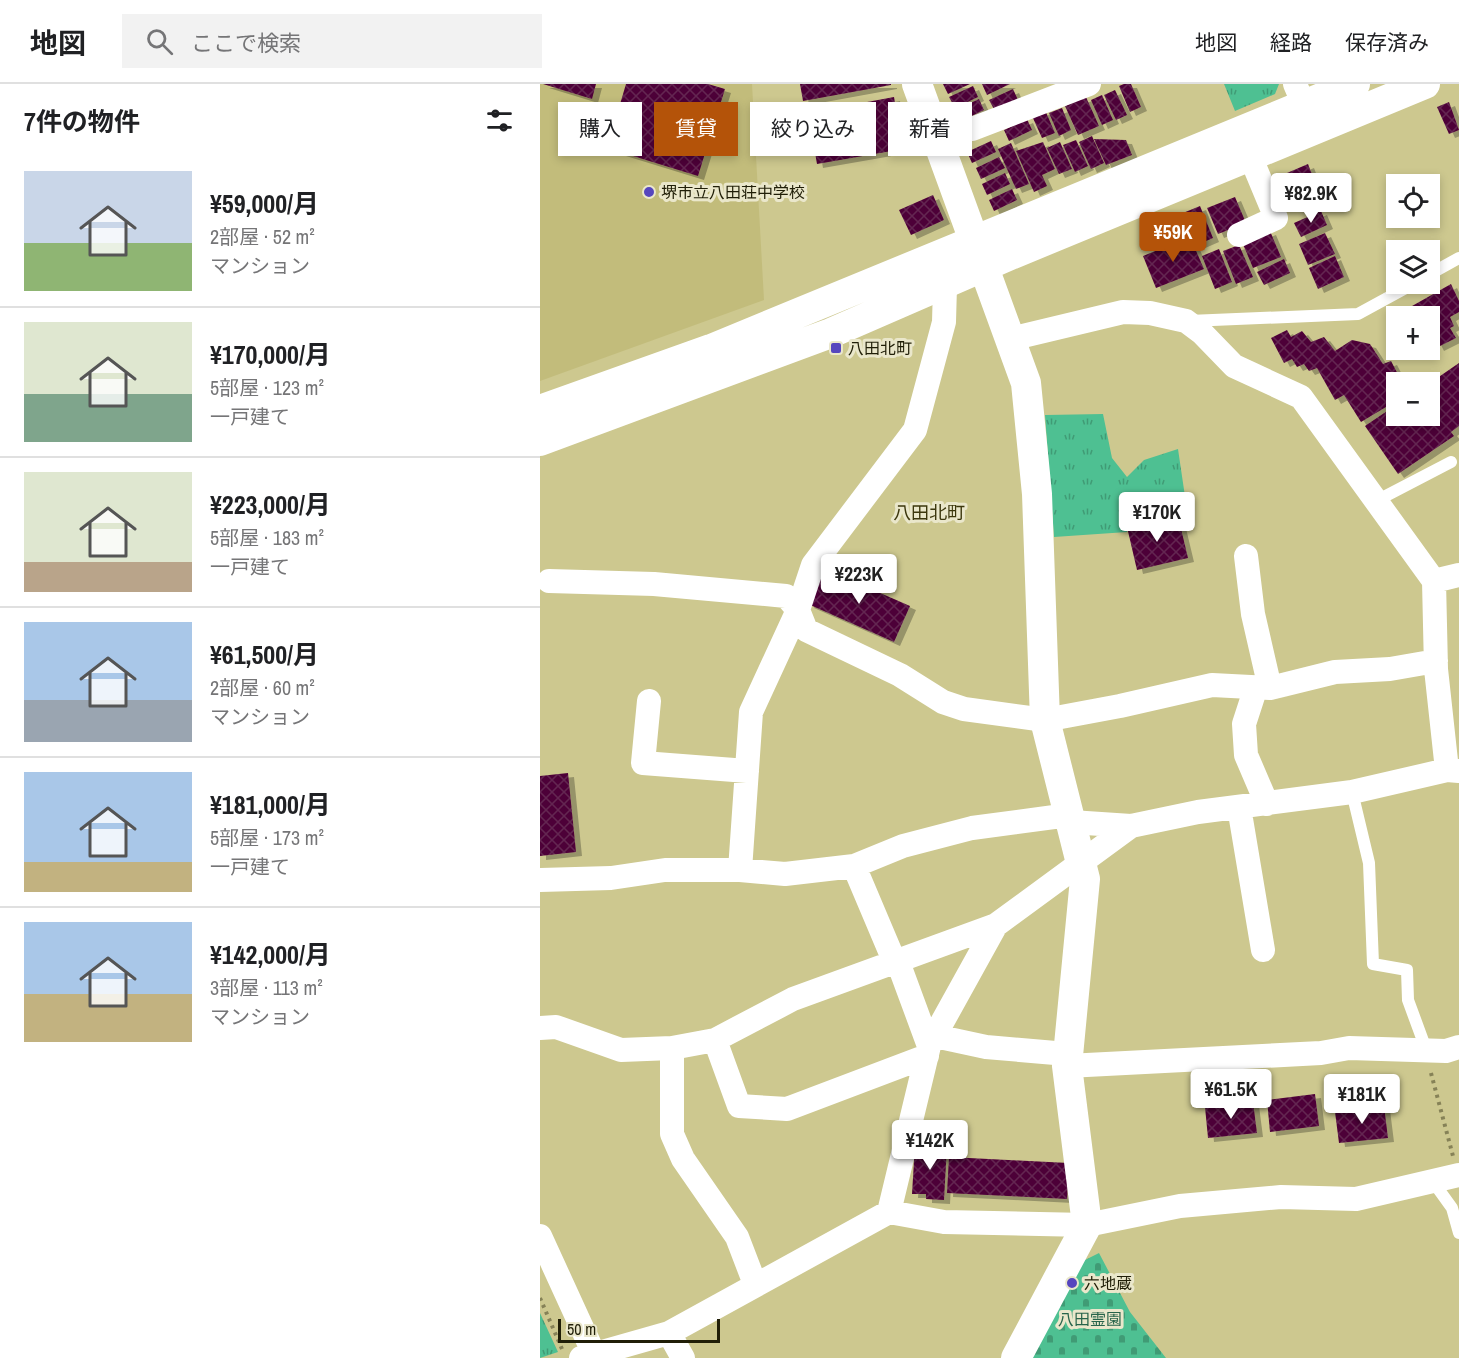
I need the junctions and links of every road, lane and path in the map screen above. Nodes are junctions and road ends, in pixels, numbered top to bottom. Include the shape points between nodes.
1 (917, 84) edge
2 (1089, 84) edge
3 (1355, 84) edge
4 (1425, 84) edge
5 (1033, 94) edge
6 (1300, 95) edge
7 (924, 102) edge
8 (972, 129) edge
9 (945, 156) edge
10 (1251, 158) junction
11 (1239, 235) dead end
12 (980, 253) junction
13 (1459, 258) edge
14 (1440, 268) edge
15 (945, 286) junction
16 (1395, 294) edge
17 (1186, 321) junction
18 (1010, 339) junction
19 (540, 410) edge
20 (540, 441) edge
21 (1451, 462) dead end
22 (1376, 501) junction
23 (1246, 556) dead end
24 (1459, 574) edge
25 (1434, 580) junction
26 (544, 581) edge
27 (798, 610) junction
28 (1436, 660) junction
29 (1263, 687) junction
30 (648, 700) dead end
31 (1045, 720) junction
32 (1453, 770) edge
33 (747, 771) junction
34 (1352, 792) junction
35 (1268, 804) junction
36 (1239, 807) junction
37 (1070, 819) junction
38 (1131, 826) junction
39 (1081, 864) junction
40 (854, 866) junction
41 (740, 870) junction
42 (540, 880) edge
43 (996, 925) junction
44 (1263, 950) dead end
45 (897, 963) junction
46 (540, 1028) edge
47 (715, 1040) junction
48 (930, 1046) junction
49 (1459, 1047) edge
50 (672, 1048) junction
51 (1426, 1049) junction
52 (1067, 1060) junction
53 (1459, 1175) edge
54 (1434, 1183) junction
55 (889, 1212) junction
56 (1087, 1225) junction
57 (1459, 1233) edge
58 (540, 1236) edge
59 (755, 1284) junction
60 (540, 1298) edge
61 (669, 1333) junction
62 (587, 1356) edge
63 (566, 1358) edge
64 (683, 1358) edge
65 (1016, 1358) edge

1 - 7 street
2 - 5 street
3 - 6 street
4 - 10 street
5 - 8 street
6 - 12 street
9 - 12 street
10 - 11 street via 1276,218
10 - 12 street
12 - 15 street
12 - 18 street
12 - 19 street
13 - 14 lane
15 - 20 street via 724,374
15 - 27 street via 944,322 915,430 813,565
16 - 17 lane via 1358,314
17 - 18 street via 1123,312
17 - 22 street via 1234,366 1301,397
18 - 31 street via 1026,383 1032,424
21 - 22 lane
22 - 25 street
23 - 29 street
24 - 25 street
25 - 28 street
26 - 27 street via 654,584 786,596
27 - 31 street via 806,630 900,675 943,702 964,709
27 - 33 street via 752,712
28 - 29 street via 1390,669 1335,672
28 - 32 street
29 - 31 street via 1212,685
29 - 35 street via 1244,724 1246,755
30 - 33 street via 643,762
31 - 37 street
32 - 34 street
33 - 41 street
34 - 35 street
34 - 51 lane via 1369,863 1373,964 1407,970 1408,1000
35 - 36 street
36 - 38 street
36 - 44 street
37 - 38 street
37 - 39 street
37 - 40 street via 972,828 903,846
38 - 39 street
39 - 43 street
39 - 52 street via 1085,879
40 - 41 street via 785,874
40 - 45 street
41 - 42 street via 665,870 611,878
43 - 45 street
43 - 48 street
45 - 47 street via 793,999
45 - 48 street
46 - 50 street via 556,1027 621,1050
47 - 48 street via 739,1106 787,1109
47 - 50 street
48 - 52 street via 986,1047
48 - 55 street
49 - 51 street via 1446,1051
50 - 59 street via 672,1134 683,1159 737,1237
51 - 52 street via 1349,1048 1321,1053
51 - 53 path
52 - 56 street
53 - 54 street
54 - 56 street via 1356,1199 1281,1197 1180,1206
54 - 57 lane via 1452,1208
55 - 56 street via 944,1222
55 - 59 street
56 - 65 street
58 - 62 street
59 - 61 street
60 - 63 path
61 - 62 street
61 - 64 street

